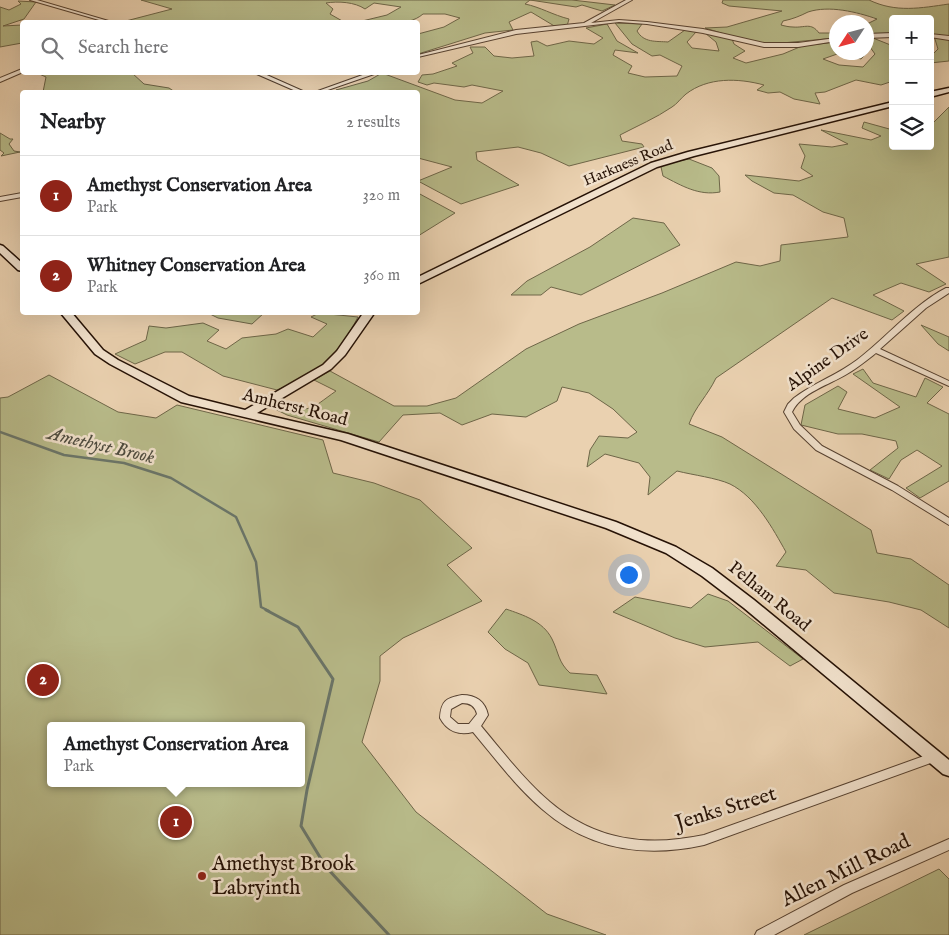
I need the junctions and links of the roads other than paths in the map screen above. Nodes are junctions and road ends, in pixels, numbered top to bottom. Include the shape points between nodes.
1 (32, 0) edge
2 (630, 0) edge
3 (103, 20) edge
4 (574, 27) junction
5 (889, 35) edge
6 (874, 36) edge
7 (934, 36) edge
8 (949, 38) edge
9 (829, 41) edge
10 (420, 56) edge
11 (20, 72) edge
12 (261, 75) edge
13 (369, 75) edge
14 (0, 80) edge
15 (297, 90) edge
16 (324, 90) edge
17 (949, 90) edge
18 (934, 94) edge
19 (889, 105) edge
20 (20, 195) edge
21 (0, 199) edge
22 (0, 248) edge
23 (20, 266) edge
24 (420, 280) edge
25 (949, 290) edge
26 (68, 315) edge
27 (368, 315) edge
28 (874, 349) junction
29 (949, 384) edge
30 (246, 414) junction
31 (539, 501) joint
32 (949, 522) edge
33 (475, 726) dead end
34 (935, 757) junction
35 (949, 769) edge
36 (949, 844) edge
37 (761, 935) edge

1 - 3 street
2 - 4 street
4 - 9 street via 619,21 714,33 748,43 774,46
4 - 10 street via 511,33
5 - 6 street
7 - 8 street
11 - 14 street
12 - 15 street
13 - 16 street
17 - 18 main road
19 - 24 main road, Harkness Road via 660,163
20 - 21 street
22 - 23 main road
25 - 28 street, Alpine Drive via 922,305
26 - 30 main road, Amherst Road via 99,352 114,362 185,399
27 - 30 main road via 327,367
28 - 29 street
28 - 32 street, Alpine Drive via 846,372 797,399 789,414 819,448
30 - 31 main road, Amherst Road via 344,437
31 - 34 main road, Pelham Road via 641,536 696,564
33 - 34 street, Jenks Street via 526,786 557,815 600,838 640,846 670,847 704,840
34 - 35 main road, Pelham Road
36 - 37 street, Allen Mill Road via 848,889

